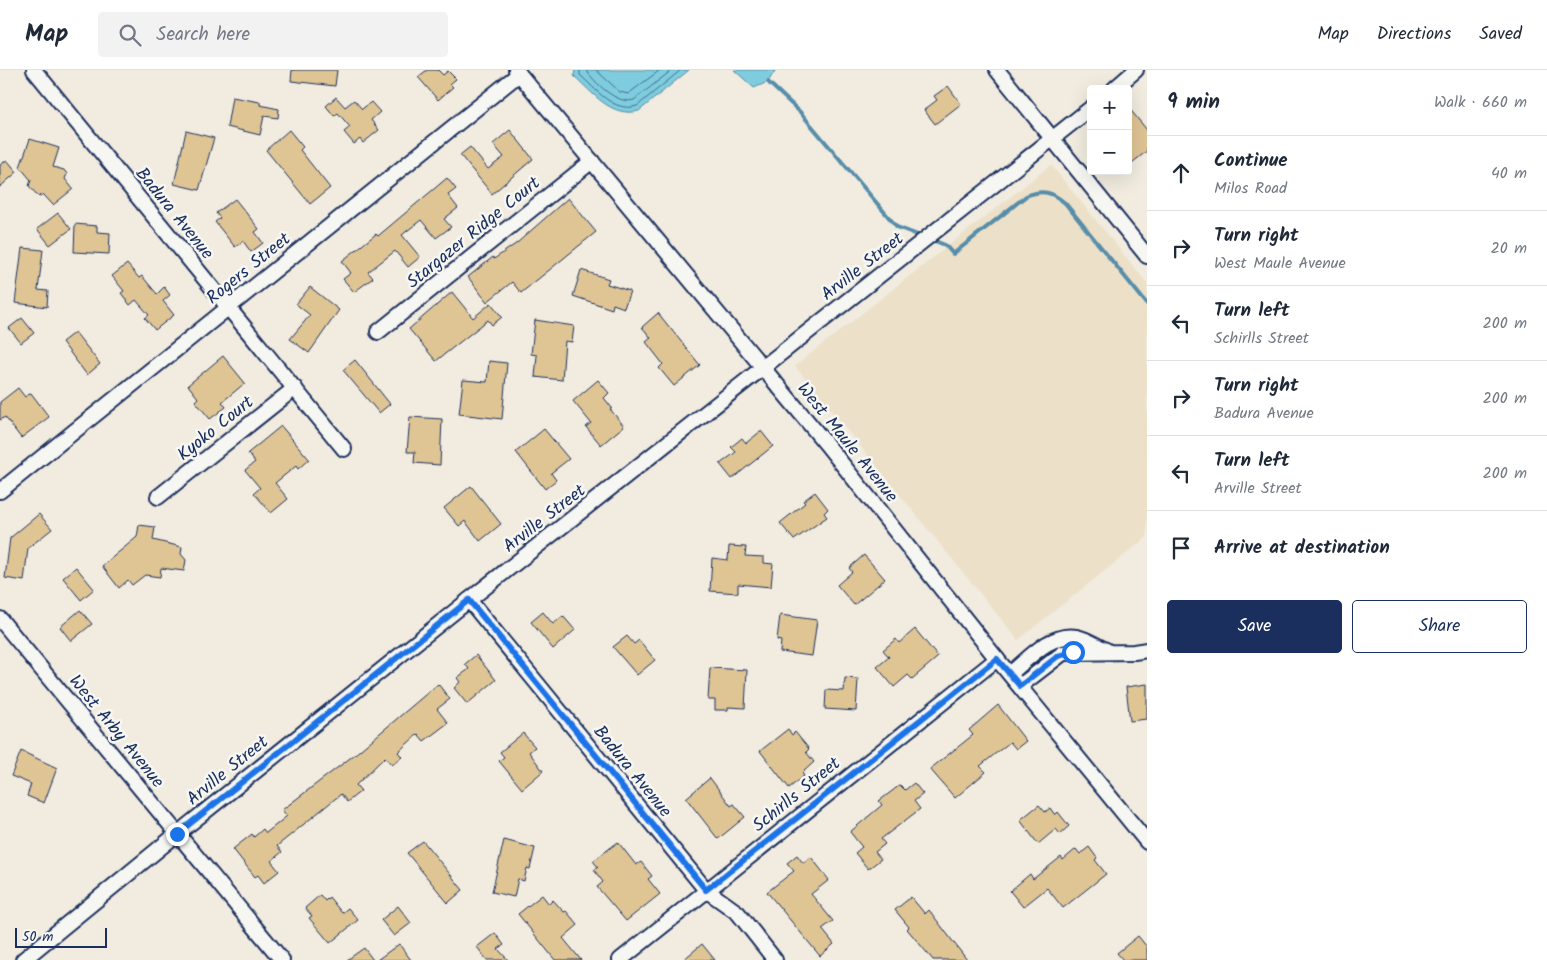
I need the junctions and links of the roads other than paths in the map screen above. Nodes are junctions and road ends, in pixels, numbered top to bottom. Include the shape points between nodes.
1 (34, 70) edge
2 (997, 70) edge
3 (1136, 70) edge
4 (518, 72) edge
5 (1119, 85) edge
6 (1087, 111) edge
7 (1054, 139) junction
8 (592, 161) junction
9 (1147, 256) edge
10 (228, 308) junction
11 (378, 332) dead end
12 (763, 368) junction
13 (295, 388) junction
14 (344, 449) dead end
15 (0, 491) edge
16 (158, 497) dead end
17 (469, 600) junction
18 (0, 619) edge
19 (1147, 650) edge
20 (1108, 651) junction
21 (997, 659) junction
22 (1010, 674) junction
23 (1020, 686) junction
24 (177, 834) junction
25 (1147, 842) edge
26 (706, 890) junction
27 (23, 960) edge
28 (282, 960) edge
29 (620, 960) edge
30 (776, 960) edge

1 - 10 street, Badura Avenue
2 - 7 street
3 - 5 street
4 - 8 street, West Maule Avenue
4 - 10 street, Rogers Street
6 - 7 street, Arville Street
7 - 9 street
7 - 12 street, Arville Street
8 - 11 street, Stargazer Ridge Court
8 - 12 street, West Maule Avenue
10 - 13 street, Badura Avenue
10 - 15 street, Rogers Street
12 - 17 street, Arville Street
12 - 21 street, West Maule Avenue
13 - 14 street, Badura Avenue
13 - 16 street, Kyoko Court
17 - 24 street, Arville Street
17 - 26 street, Badura Avenue
18 - 24 street, West Arby Avenue
19 - 20 street
20 - 22 street via 1082,638 1058,638
20 - 23 street via 1063,654
21 - 22 street, West Maule Avenue
21 - 26 street, Schirlls Street
22 - 23 street, West Maule Avenue
23 - 25 street, West Maule Avenue
24 - 27 street, Arville Street
24 - 28 street, West Arby Avenue
26 - 29 street, Schirlls Street
26 - 30 street, Badura Avenue via 738,913

